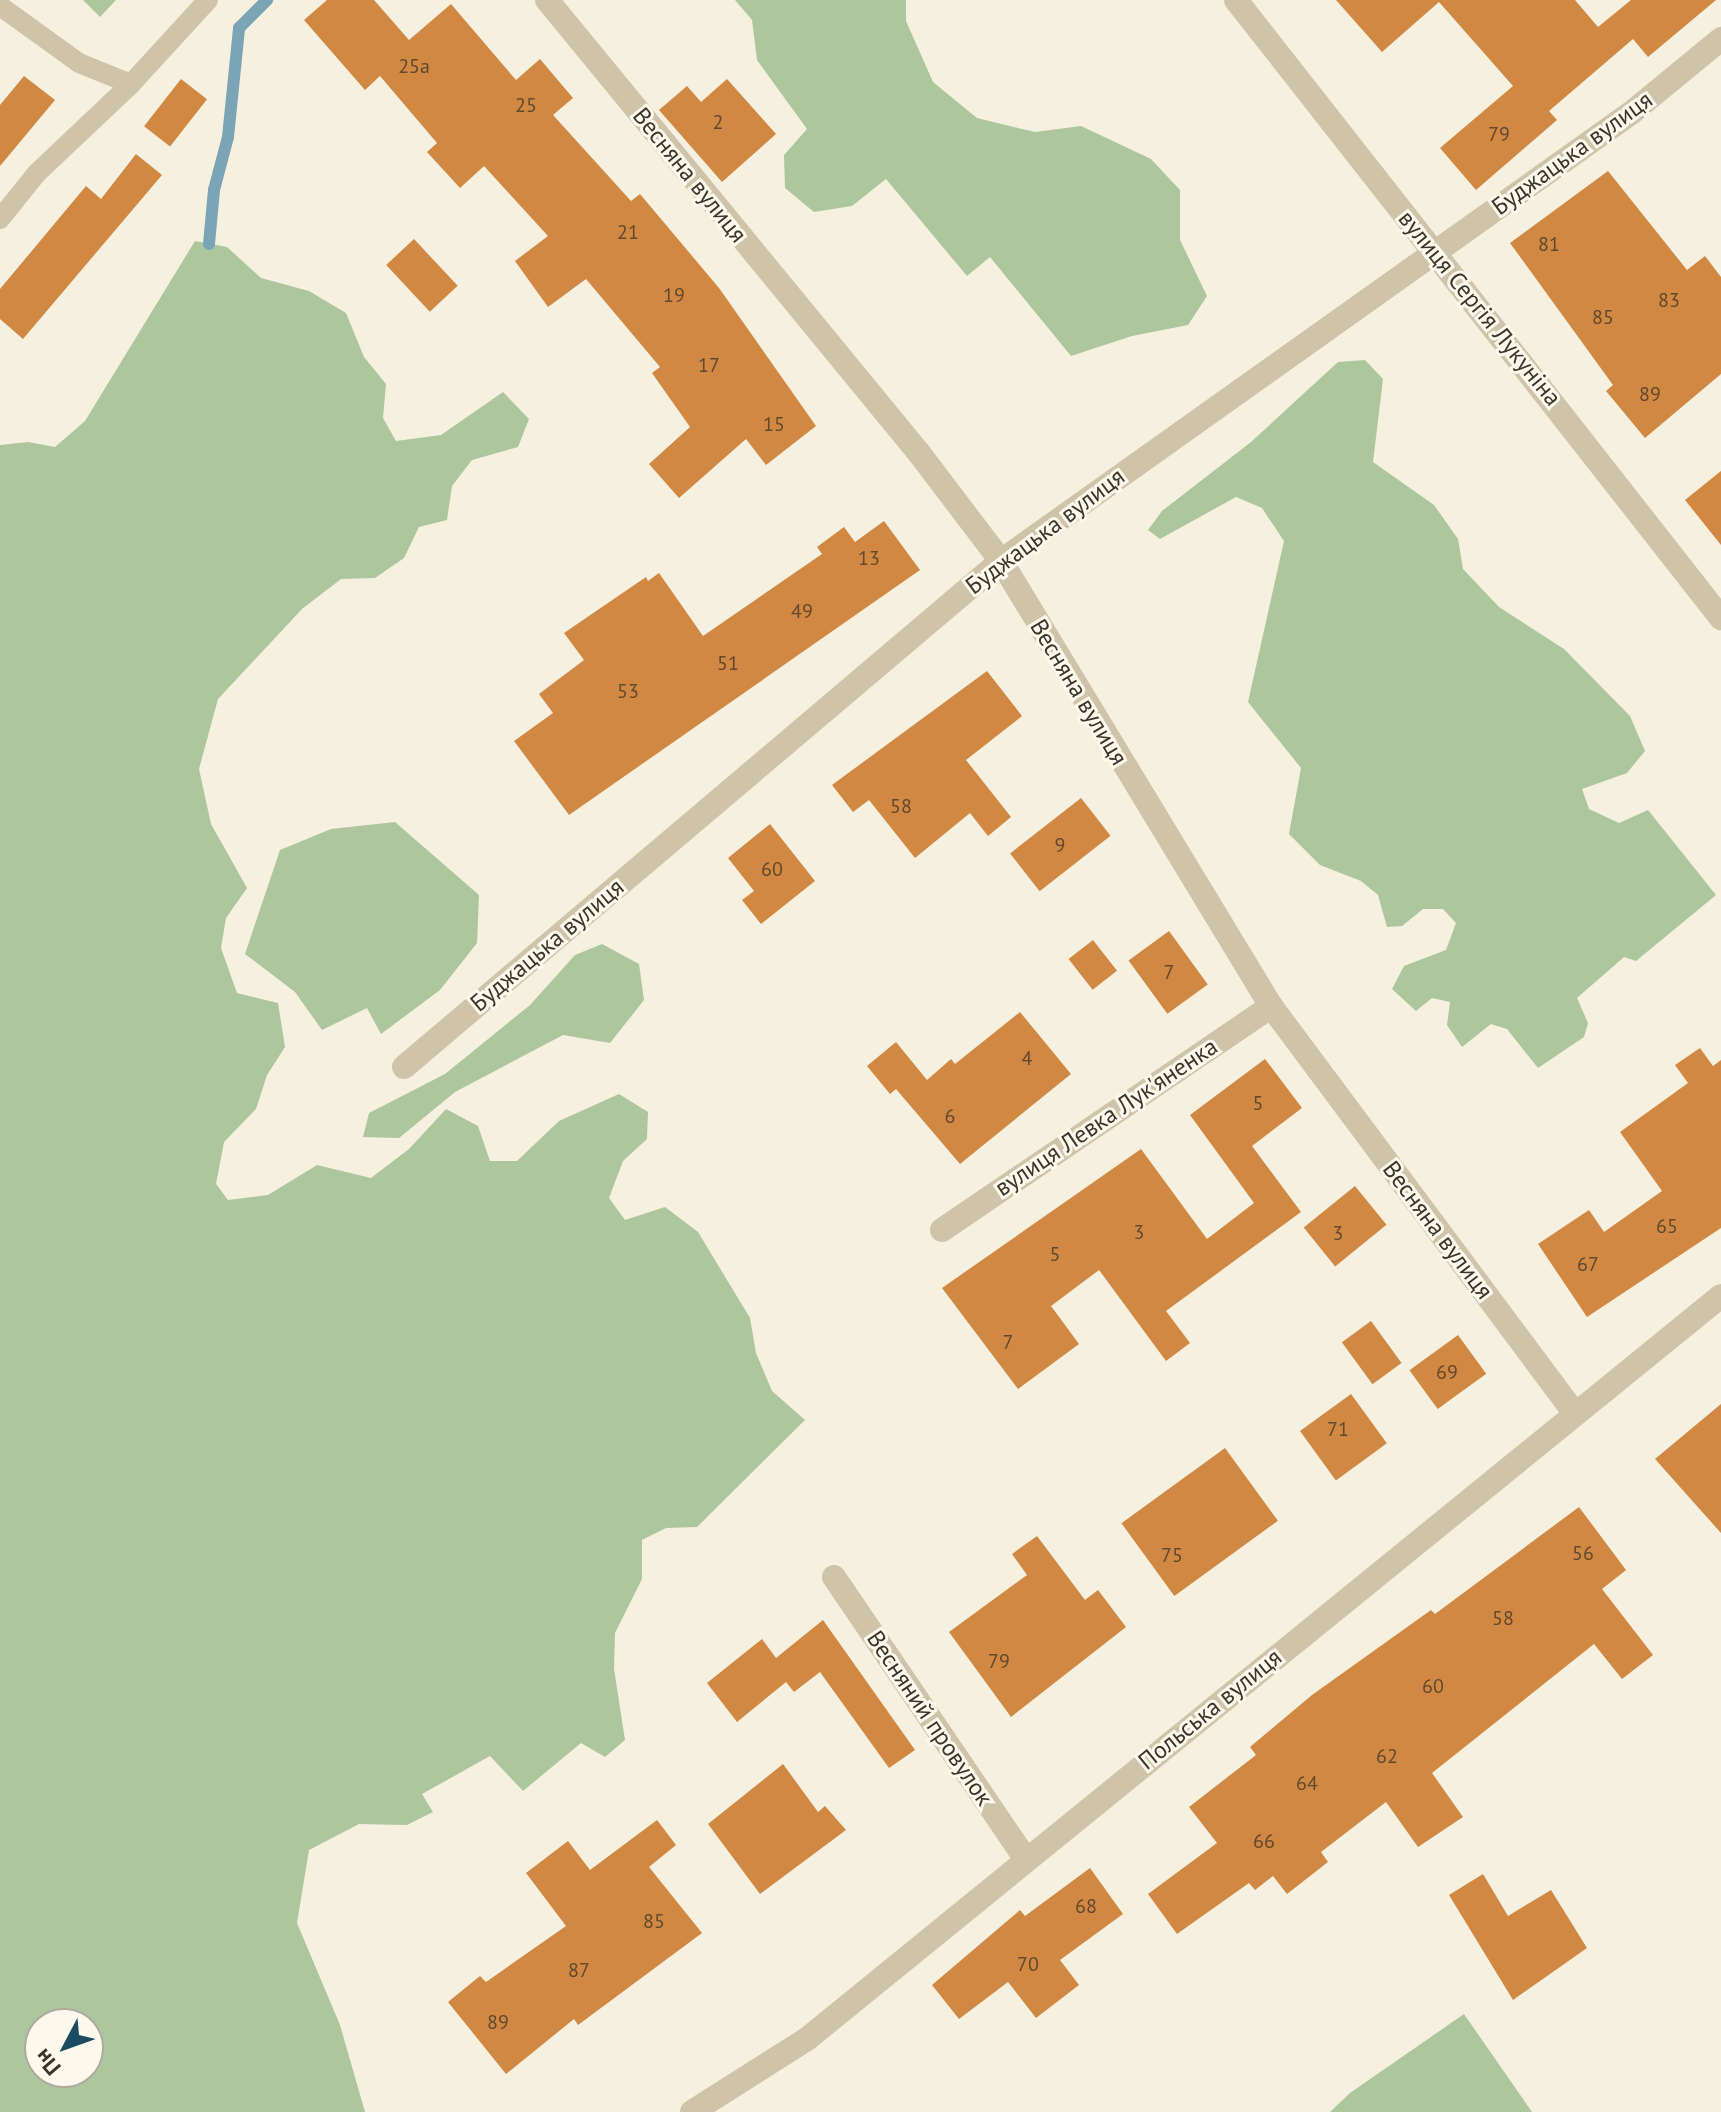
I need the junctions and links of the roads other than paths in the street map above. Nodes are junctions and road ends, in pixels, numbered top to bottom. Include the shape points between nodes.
1 (208, 0) edge
2 (547, 0) edge
3 (1236, 0) edge
4 (0, 6) edge
5 (1721, 39) edge
6 (131, 84) junction
7 (0, 219) edge
8 (1435, 253) junction
9 (1001, 561) junction
10 (1721, 618) edge
11 (1271, 1006) junction
12 (404, 1067) dead end
13 (942, 1230) dead end
14 (1721, 1296) edge
15 (1573, 1411) junction
16 (834, 1577) dead end
17 (1026, 1859) junction
18 (692, 2112) edge

1 - 6 lane
2 - 9 street, Весняна вулиця via 919,453
3 - 8 street, вулиця Сергія Лукуніна
4 - 6 lane via 79,63
5 - 8 street, Буджацька вулиця via 1631,113
6 - 7 lane via 37,173
8 - 9 street, Буджацька вулиця
8 - 10 street, вулиця Сергія Лукуніна
9 - 11 street, Весняна вулиця
9 - 12 street, Буджацька вулиця
11 - 13 street, вулиця Левка Лук'яненка via 1036,1161
11 - 15 street, Весняна вулиця
14 - 15 street, Польська вулиця
15 - 17 street, Польська вулиця
16 - 17 street, Весняний провулок
17 - 18 street, Польська вулиця via 807,2039

